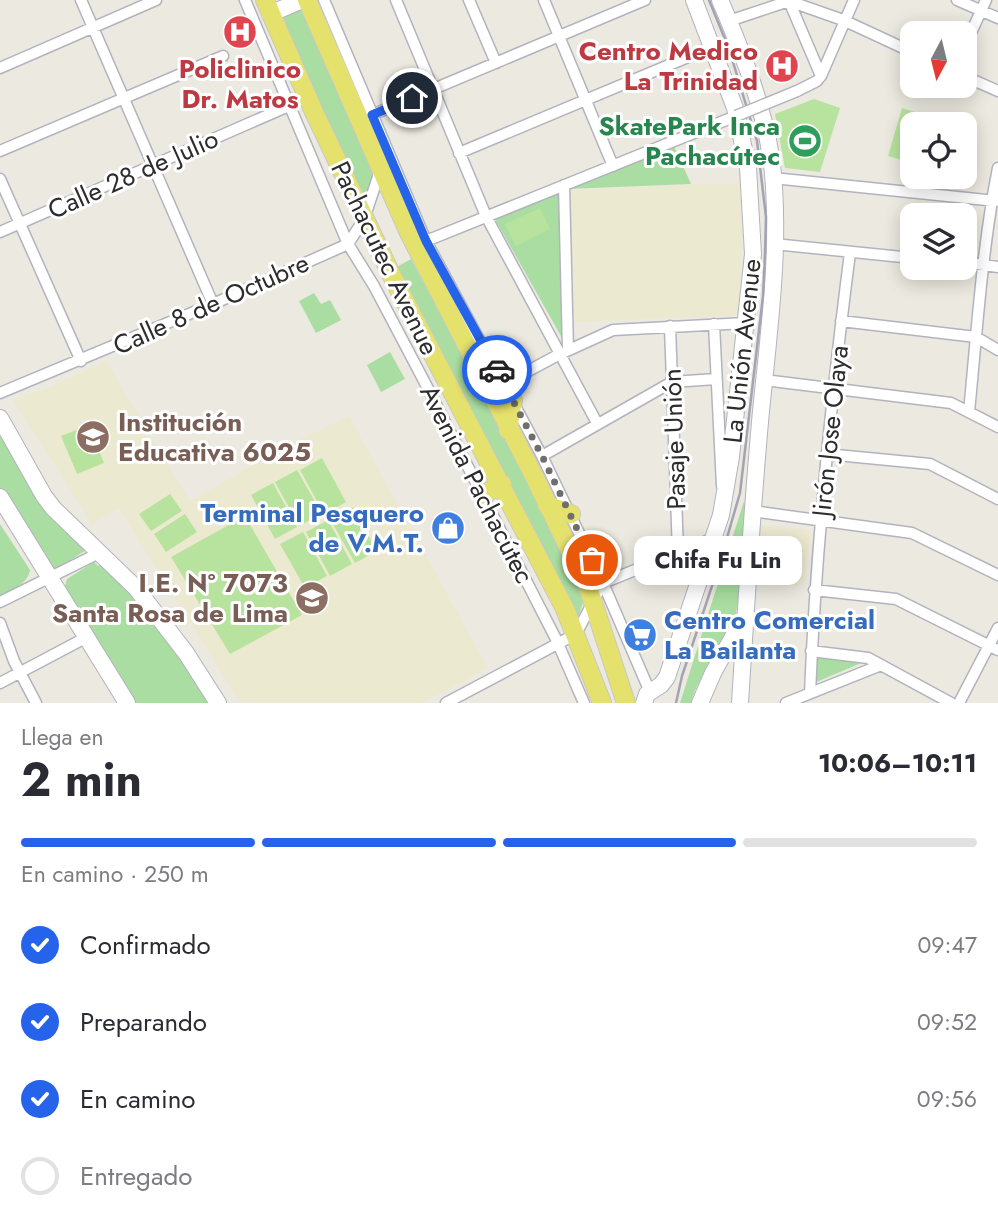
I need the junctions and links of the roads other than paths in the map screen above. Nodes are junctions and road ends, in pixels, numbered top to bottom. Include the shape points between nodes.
1 (82, 0) edge
2 (156, 0) edge
3 (245, 0) edge
4 (302, 0) edge
5 (307, 0) edge
6 (324, 0) edge
7 (396, 0) edge
8 (469, 0) edge
9 (544, 0) edge
10 (645, 0) edge
11 (694, 0) edge
12 (720, 0) edge
13 (854, 0) edge
14 (957, 0) edge
15 (789, 1) edge
16 (621, 5) edge
17 (984, 5) edge
18 (268, 7) edge
19 (998, 18) edge
20 (844, 20) junction
21 (729, 21) junction
22 (976, 21) edge
23 (93, 27) junction
24 (559, 36) junction
25 (900, 46) edge
26 (712, 47) junction
27 (284, 48) junction
28 (223, 56) dead end
29 (496, 63) junction
30 (0, 68) edge
31 (821, 76) junction
32 (977, 82) edge
33 (433, 89) junction
34 (998, 91) edge
35 (124, 98) junction
36 (586, 100) junction
37 (291, 105) junction
38 (735, 112) junction
39 (365, 118) junction
40 (0, 151) edge
41 (459, 153) junction
42 (153, 165) junction
43 (613, 166) junction
44 (998, 168) edge
45 (380, 171) junction
46 (773, 178) junction
47 (0, 179) edge
48 (564, 185) junction
49 (995, 201) edge
50 (486, 216) junction
51 (364, 219) junction
52 (20, 223) junction
53 (0, 232) edge
54 (409, 233) junction
55 (426, 241) junction
56 (348, 244) junction
57 (774, 244) junction
58 (380, 250) junction
59 (849, 253) junction
60 (900, 257) edge
61 (977, 263) edge
62 (984, 264) junction
63 (998, 267) edge
64 (213, 304) junction
65 (841, 321) junction
66 (746, 323) junction
67 (714, 324) junction
68 (670, 326) junction
69 (976, 337) junction
70 (998, 350) edge
71 (563, 352) junction
72 (81, 361) junction
73 (431, 374) junction
74 (716, 379) junction
75 (764, 380) junction
76 (672, 382) junction
77 (833, 388) junction
78 (509, 392) junction
79 (0, 393) edge
80 (969, 412) junction
81 (0, 418) edge
82 (597, 423) junction
83 (998, 427) edge
84 (508, 430) junction
85 (826, 454) junction
86 (542, 456) junction
87 (502, 484) junction
88 (482, 495) junction
89 (998, 499) edge
90 (723, 502) junction
91 (547, 505) junction
92 (3, 508) edge
93 (752, 511) junction
94 (571, 514) junction
95 (821, 519) junction
96 (714, 538) junction
97 (99, 553) junction
98 (678, 553) junction
99 (998, 575) edge
100 (50, 578) junction
101 (603, 583) junction
102 (814, 590) junction
103 (593, 600) junction
104 (0, 602) edge
105 (0, 624) edge
106 (998, 628) edge
107 (576, 634) junction
108 (87, 637) junction
109 (558, 644) junction
110 (737, 645) junction
111 (993, 647) edge
112 (811, 651) junction
113 (881, 665) junction
114 (20, 672) junction
115 (742, 678) junction
116 (0, 683) edge
117 (810, 693) junction
118 (650, 699) edge
119 (125, 702) edge
120 (36, 703) edge
121 (218, 703) edge
122 (446, 703) edge
123 (584, 703) edge
124 (602, 703) edge
125 (626, 703) edge
126 (700, 703) edge
127 (706, 703) edge
128 (740, 703) edge
129 (786, 703) edge
130 (951, 703) edge
131 (959, 703) edge

1 - 23 street
2 - 23 street
3 - 37 street, Avenida Pachacútec
4 - 18 street
5 - 39 main road, Pachacutec Avenue
6 - 39 street
7 - 33 street
8 - 29 street
9 - 24 street
10 - 16 street
11 - 26 street, La Unión Avenue
12 - 21 street, La Unión Avenue
13 - 20 street
14 - 17 street
15 - 20 street
15 - 21 street
15 - 31 street
16 - 24 street
17 - 19 street
17 - 22 street
18 - 27 main road, Pachacutec Avenue
20 - 25 street
20 - 31 street
21 - 46 street, La Unión Avenue via 766,134
23 - 30 street
23 - 35 street
24 - 29 street
24 - 36 street
26 - 36 street
26 - 38 street, La Unión Avenue
27 - 37 street
27 - 51 main road, Pachacutec Avenue
28 - 35 street
29 - 33 street
31 - 38 street, bridge via 797,91
32 - 34 street
33 - 39 street
33 - 41 street
35 - 40 street
35 - 42 street
36 - 41 street
36 - 43 street
37 - 42 street, Calle 28 de Julio
37 - 56 street, Avenida Pachacútec
38 - 43 street
38 - 43 street via 624,156
38 - 66 street, La Unión Avenue via 752,213
39 - 45 main road, Pachacutec Avenue
39 - 55 street
41 - 50 street
42 - 52 street, Calle 28 de Julio
42 - 64 street
43 - 48 street
44 - 49 street
45 - 51 street
45 - 54 main road, Pachacutec Avenue
46 - 49 street
46 - 57 street, La Unión Avenue
47 - 52 street
48 - 50 street
48 - 71 street
49 - 62 street
50 - 55 street
50 - 71 street
51 - 56 street
51 - 58 main road, Pachacutec Avenue
52 - 53 street, Calle 28 de Julio
52 - 72 street
54 - 58 main road
54 - 84 main road, Pachacutec Avenue
55 - 78 street
56 - 64 street, Calle 8 de Octubre
56 - 73 street, Avenida Pachacútec
57 - 59 street
57 - 75 street, La Unión Avenue
58 - 73 main road, Pachacutec Avenue
59 - 60 street
59 - 65 street, Jirón Jose Olaya
61 - 62 street
62 - 63 street
62 - 69 street
64 - 72 street, Calle 8 de Octubre
65 - 69 street
65 - 77 street, Jirón Jose Olaya
66 - 67 street
66 - 90 street, La Unión Avenue
67 - 68 street
67 - 74 street
68 - 71 street via 612,330
68 - 76 street, Pasaje Unión
69 - 70 street
69 - 80 street
71 - 78 street
71 - 82 street
72 - 79 street, Calle 8 de Octubre
73 - 87 main road, Pachacutec Avenue
73 - 88 street, Avenida Pachacútec
74 - 76 street
74 - 90 street
75 - 77 street
75 - 93 street, La Unión Avenue
76 - 82 street
76 - 98 street, Pasaje Unión
77 - 80 street via 951,403
77 - 85 street, Jirón Jose Olaya
78 - 84 main road
78 - 86 street
80 - 83 street
81 - 97 street via 44,496
82 - 86 street
84 - 91 main road, Pachacutec Avenue
85 - 89 street via 930,464
85 - 95 street, Jirón Jose Olaya
86 - 94 street
87 - 88 main road
87 - 107 main road, Pachacutec Avenue
88 - 109 street, Avenida Pachacútec
90 - 96 street, La Unión Avenue
91 - 94 main road
91 - 103 main road, Pachacutec Avenue
92 - 100 street
93 - 95 street
93 - 110 street, La Unión Avenue via 747,609
94 - 101 street
95 - 99 street via 912,533
95 - 102 street, Jirón Jose Olaya
96 - 98 street
96 - 118 street, La Unión Avenue via 667,677
97 - 100 street
97 - 121 street via 136,588
98 - 101 street
100 - 104 street
100 - 108 street
101 - 103 street
101 - 118 street
102 - 111 street via 896,599
102 - 112 street, Jirón Jose Olaya
103 - 107 street
103 - 125 main road, Pachacutec Avenue
105 - 114 street
106 - 111 street
107 - 109 street
107 - 124 main road, Pachacutec Avenue
108 - 114 street
108 - 119 street
109 - 122 street
109 - 123 street, Avenida Pachacútec
110 - 115 street
110 - 126 street via 713,673
111 - 131 street
112 - 113 street via 868,658
112 - 117 street, Jirón Jose Olaya
113 - 117 street
113 - 130 street
114 - 116 street
114 - 120 street
115 - 127 street via 718,681
115 - 128 street
117 - 129 street

